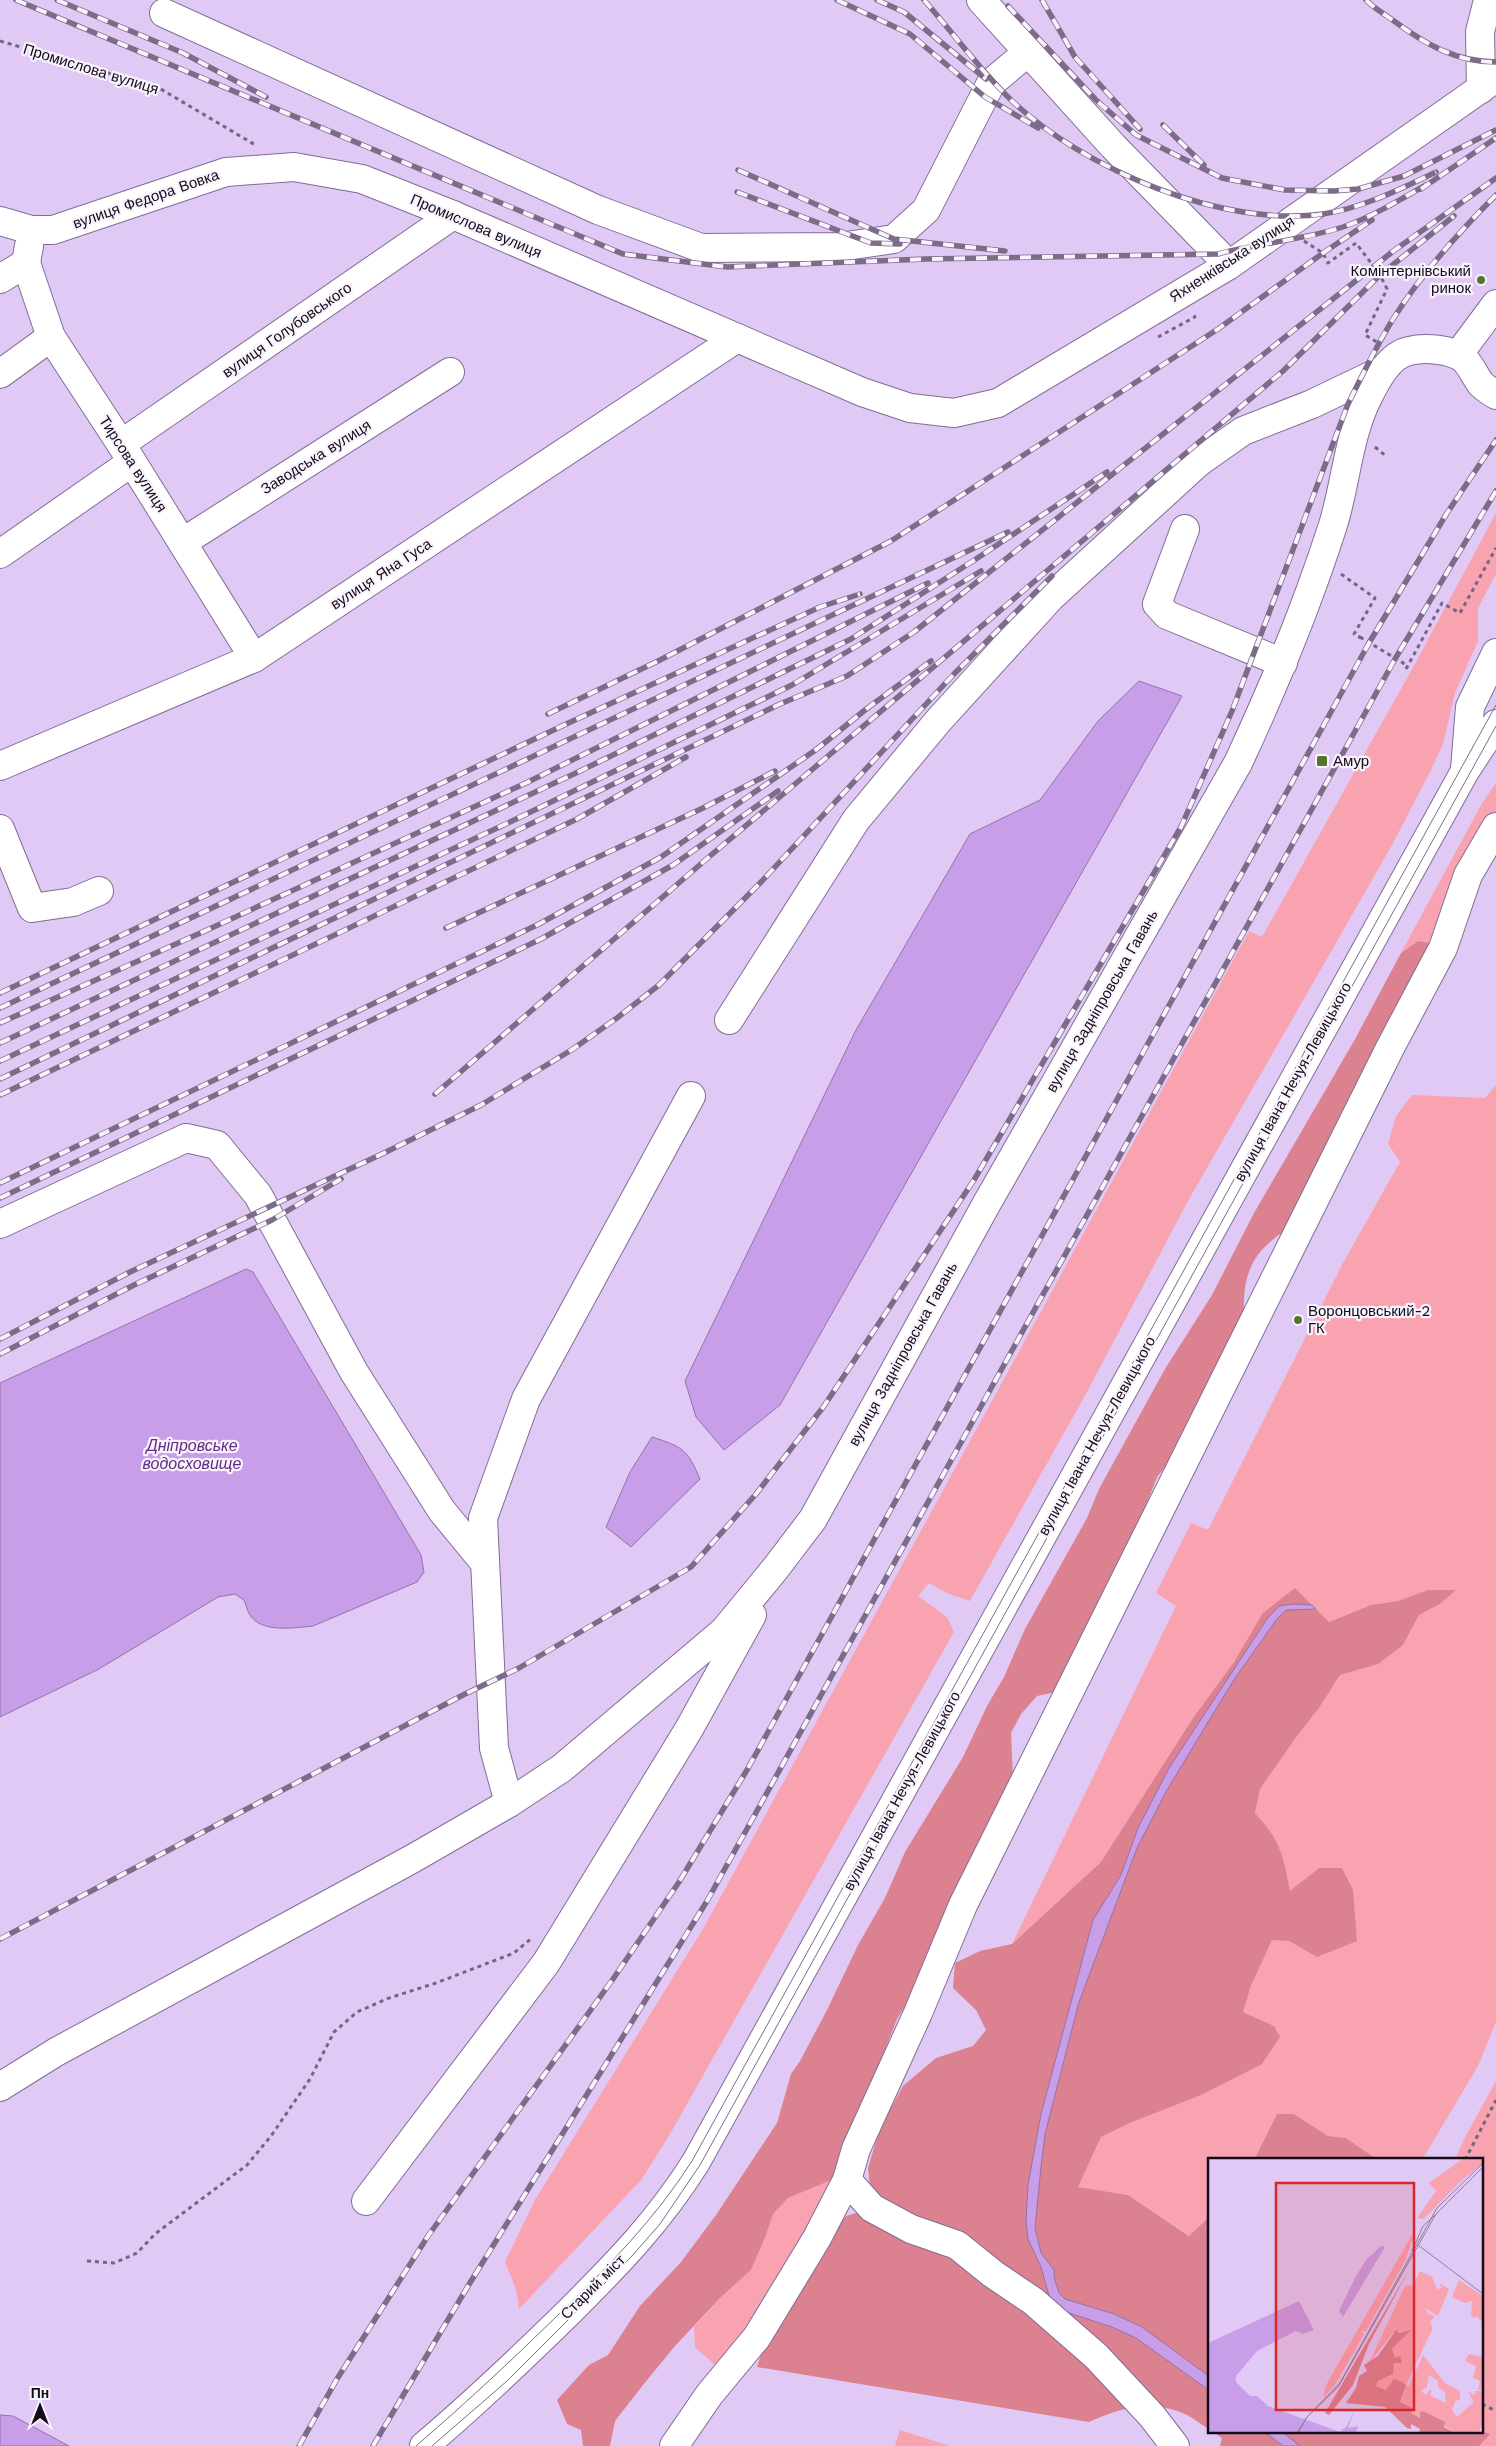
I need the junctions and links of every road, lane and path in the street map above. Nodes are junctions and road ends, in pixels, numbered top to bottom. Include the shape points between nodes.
1 (981, 0) edge
2 (1488, 0) edge
3 (164, 13) dead end
4 (0, 41) edge
5 (1028, 52) junction
6 (1489, 84) edge
7 (260, 148) dead end
8 (294, 167) joint
9 (453, 215) junction
10 (1299, 216) junction
11 (0, 221) edge
12 (31, 230) junction
13 (26, 263) junction
14 (1228, 265) junction
15 (0, 279) edge
16 (1496, 304) edge
17 (51, 337) junction
18 (737, 338) junction
19 (1458, 355) junction
20 (1391, 363) junction
21 (450, 372) dead end
22 (0, 374) edge
23 (1496, 396) edge
24 (954, 413) joint
25 (127, 453) junction
26 (1185, 529) dead end
27 (183, 542) junction
28 (1496, 548) edge
29 (0, 554) edge
30 (1356, 584) dead end
31 (1496, 653) edge
32 (254, 658) junction
33 (1283, 663) junction
34 (1496, 688) edge
35 (1470, 707) junction
36 (1496, 724) edge
37 (1496, 744) edge
38 (0, 766) edge
39 (1465, 770) junction
40 (1496, 827) edge
41 (0, 829) edge
42 (99, 892) dead end
43 (729, 1020) dead end
44 (1391, 1046) junction
45 (692, 1096) dead end
46 (0, 1224) edge
47 (484, 1562) junction
48 (775, 1569) junction
49 (1056, 1754) dead end
50 (508, 1803) junction
51 (538, 1933) dead end
52 (0, 2087) edge
53 (1496, 2100) edge
54 (730, 2102) joint
55 (1466, 2158) edge
56 (847, 2180) junction
57 (366, 2200) dead end
58 (87, 2261) dead end
59 (1484, 2405) edge
60 (1496, 2411) edge
61 (424, 2446) edge
62 (674, 2446) edge
63 (1175, 2446) edge

1 - 5 street
2 - 6 street via 1480,32
3 - 5 street via 598,210 701,248 839,247 894,239 926,210 991,83
4 - 7 path, Промислова вулиця via 159,88
5 - 14 street
6 - 10 street, Яхненківська вулиця
8 - 9 street, Промислова вулиця via 362,179
8 - 12 street, вулиця Федора Вовка via 226,172 73,225
9 - 18 street, Промислова вулиця
9 - 25 street, вулиця Голубовського
10 - 14 street, Яхненківська вулиця
10 - 20 path via 1298,238 1322,253 1328,263 1356,243 1374,267 1387,289 1365,335
11 - 12 street, вулиця Федора Вовка
12 - 13 street
13 - 15 street
13 - 17 street, Тирсова вулиця
14 - 24 street, Яхненківська вулиця via 998,403
16 - 19 street
17 - 22 street
17 - 25 street, Тирсова вулиця
18 - 24 street, Промислова вулиця via 862,392 910,408
18 - 32 street, вулиця Яна Гуса
19 - 20 street via 1434,349 1408,351
19 - 23 street via 1482,385
20 - 33 street, вулиця Задніпровська Гавань via 1364,406 1349,451 1334,522
20 - 43 street via 1312,404 1243,431 1199,462 1056,592 938,720 856,820
21 - 27 street, Заводська вулиця
25 - 27 street, Тирсова вулиця
25 - 29 street, вулиця Голубовського
26 - 33 street via 1157,604 1167,615
27 - 32 street, Тирсова вулиця
28 - 30 path via 1460,613 1442,603 1407,668 1354,634 1375,598
31 - 35 street, вулиця Івана Нечуя-Левицького
32 - 38 street, вулиця Яна Гуса
33 - 48 street, вулиця Задніпровська Гавань via 1238,763 987,1203 813,1519
34 - 35 street
35 - 39 street, вулиця Івана Нечуя-Левицького
36 - 39 street, вулиця Івана Нечуя-Левицького
37 - 39 street
39 - 54 street, вулиця Івана Нечуя-Левицького
40 - 44 street via 1468,875 1443,948
41 - 42 street via 32,908 73,902
44 - 49 street via 1396,1075
44 - 56 street via 963,1905 856,2149
45 - 47 street via 526,1399 483,1518
46 - 47 street via 186,1138 217,1145 258,1195 354,1372 442,1511
47 - 50 street via 494,1748
48 - 50 street, вулиця Задніпровська Гавань via 724,1631 562,1768
48 - 57 street via 689,1729 546,1963
50 - 52 street, вулиця Задніпровська Гавань via 403,1864 56,2052
51 - 58 path via 514,1953 357,2012 334,2032 310,2079 247,2165 155,2234 137,2253 114,2263
53 - 55 path
54 - 61 street, Старий міст via 675,2196 644,2234 504,2377
56 - 62 street via 757,2337 709,2395
56 - 63 street via 872,2208 910,2229 957,2245 1033,2301 1096,2356 1152,2416
59 - 60 path

